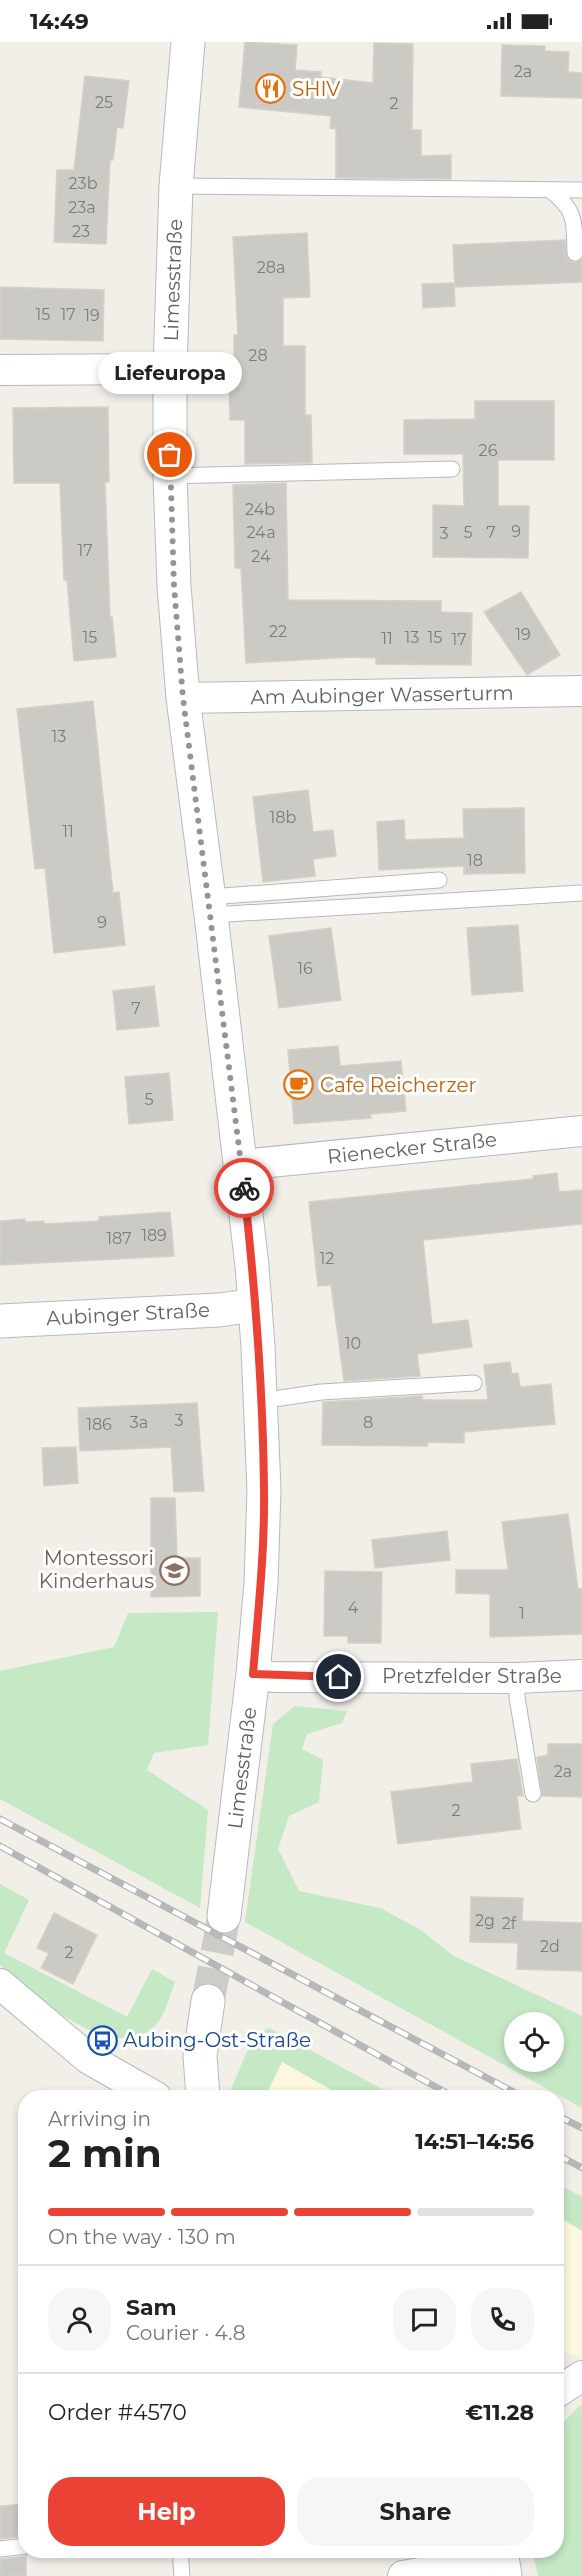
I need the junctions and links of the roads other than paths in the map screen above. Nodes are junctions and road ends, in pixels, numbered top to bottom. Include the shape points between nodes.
1 (188, 42) edge
2 (176, 186) junction
3 (550, 190) junction
4 (580, 190) dead end
5 (575, 253) dead end
6 (170, 369) junction
7 (0, 370) edge
8 (452, 469) dead end
9 (170, 476) junction
10 (582, 691) edge
11 (183, 698) junction
12 (439, 880) dead end
13 (582, 893) edge
14 (210, 906) junction
15 (582, 1131) edge
16 (241, 1165) junction
17 (255, 1305) junction
18 (0, 1321) edge
19 (474, 1383) dead end
20 (261, 1401) junction
21 (253, 1674) junction
22 (582, 1675) edge
23 (517, 1678) junction
24 (533, 1794) dead end
25 (224, 1916) tunnel mouth
26 (0, 1984) edge
27 (208, 2001) tunnel mouth
28 (144, 2090) edge
29 (202, 2090) edge
30 (564, 2372) edge
31 (582, 2375) edge
32 (564, 2387) edge
33 (18, 2547) edge
34 (0, 2549) edge
35 (181, 2558) edge
36 (503, 2561) edge
37 (182, 2576) edge
38 (406, 2576) edge

1 - 2 street, Limesstraße
2 - 3 lane
2 - 6 street, Limesstraße
3 - 4 lane
3 - 5 lane via 566,202 574,221
6 - 7 street
6 - 9 street, Limesstraße
8 - 9 lane
9 - 11 street, Limesstraße
10 - 11 street, Am Aubinger Wasserturm
11 - 14 street, Limesstraße
12 - 14 lane
13 - 14 lane
14 - 16 street, Limesstraße
15 - 16 street, Rienecker Straße
16 - 17 street, Limesstraße
17 - 18 street, Aubinger Straße
17 - 20 street, Limesstraße
19 - 20 lane via 321,1392
20 - 21 street, Limesstraße via 264,1490
21 - 23 street, Pretzfelder Straße
21 - 25 street, Limesstraße
22 - 23 street, Pretzfelder Straße
23 - 24 lane
26 - 28 street via 89,2059
27 - 29 street via 200,2056
30 - 31 street
31 - 32 street
33 - 34 lane
35 - 37 lane
36 - 38 street

